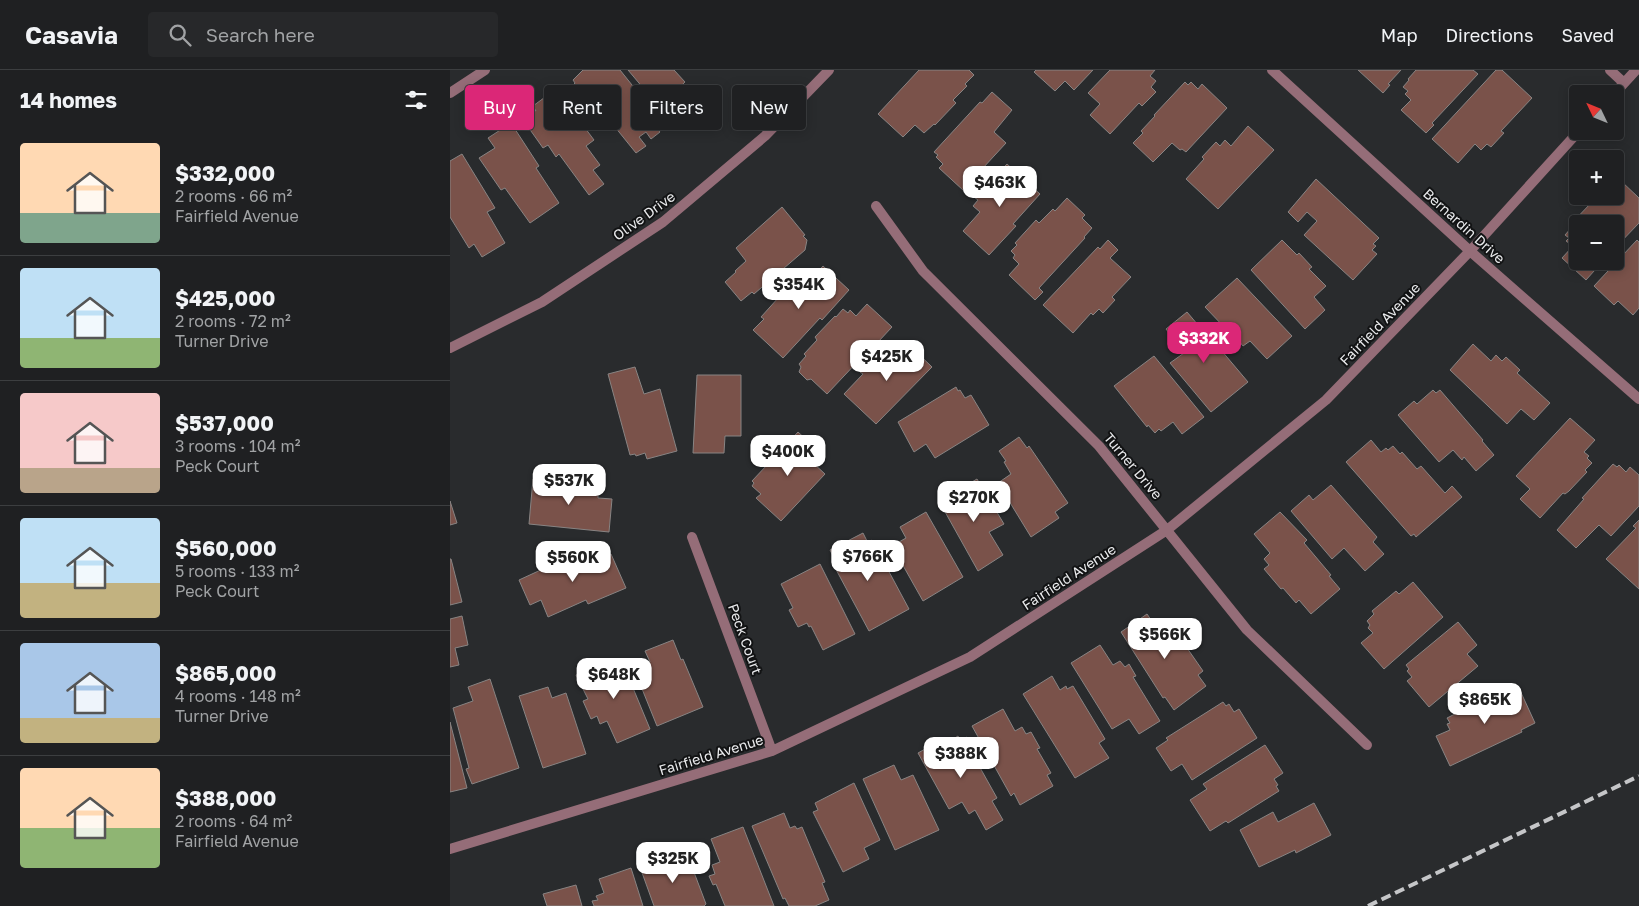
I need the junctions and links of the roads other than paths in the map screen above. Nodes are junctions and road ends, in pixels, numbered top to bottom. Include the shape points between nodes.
1 (485, 70) edge
2 (829, 70) edge
3 (1272, 70) edge
4 (1610, 70) edge
5 (1636, 70) edge
6 (1624, 83) joint
7 (450, 93) edge
8 (1571, 140) edge
9 (876, 206) dead end
10 (1470, 251) junction
11 (450, 348) edge
12 (1639, 399) edge
13 (1167, 530) junction
14 (692, 536) dead end
15 (1368, 745) dead end
16 (772, 751) junction
17 (450, 849) edge

1 - 7 street
2 - 11 street, Olive Drive via 765,136 664,222 542,302
3 - 10 street, Bernardin Drive
4 - 6 street
5 - 6 street
8 - 10 street, Fairfield Avenue
9 - 13 street, Turner Drive via 923,271 1099,446
10 - 12 street, Bernardin Drive
10 - 13 street, Fairfield Avenue via 1326,400
13 - 15 street, Turner Drive via 1247,630
13 - 16 street, Fairfield Avenue via 970,657
14 - 16 street, Peck Court
16 - 17 street, Fairfield Avenue

